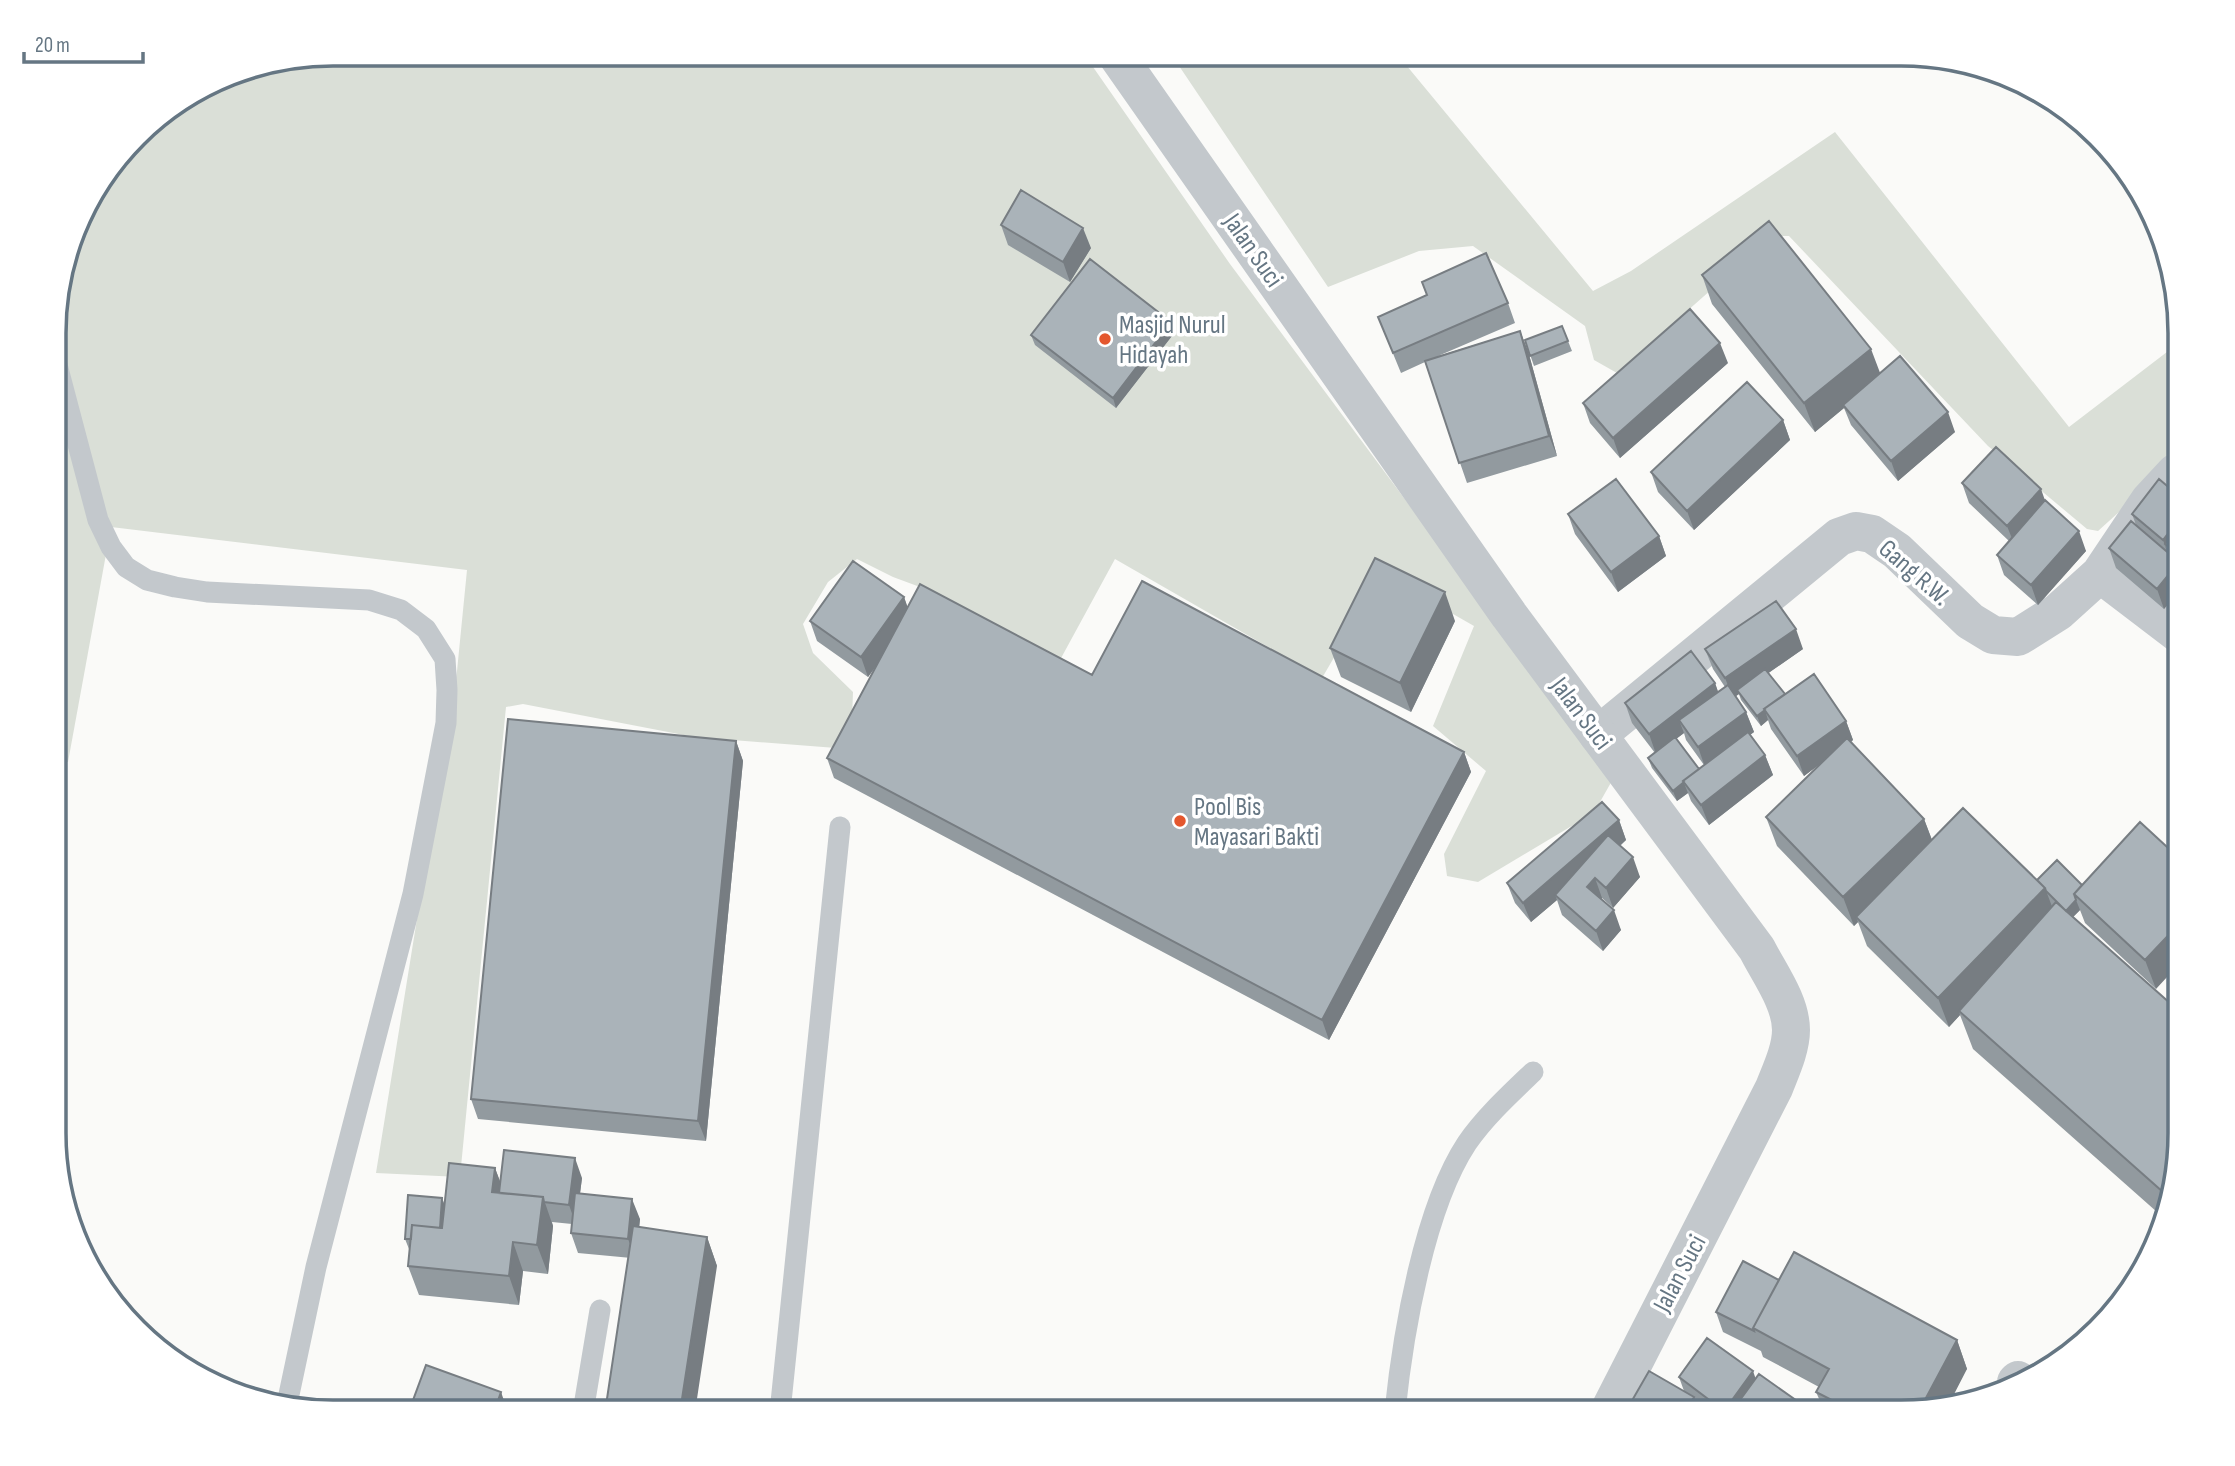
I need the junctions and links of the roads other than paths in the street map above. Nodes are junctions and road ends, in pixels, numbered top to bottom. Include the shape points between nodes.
1 (1124, 66) edge
2 (66, 399) edge
3 (2168, 480) edge
4 (2100, 574) junction
5 (2168, 626) edge
6 (1598, 735) junction
7 (840, 827) dead end
8 (1533, 1072) dead end
9 (600, 1310) dead end
10 (289, 1395) edge
11 (585, 1400) edge
12 (781, 1400) edge
13 (1396, 1400) edge
14 (1615, 1400) edge

1 - 6 street, Jalan Suci via 1428,501
2 - 10 lane via 98,520 126,566 147,580 207,592 369,600 401,610 426,629 445,659 446,723 413,894 316,1267
3 - 4 street, Gang R.W. via 2148,501
4 - 5 street
4 - 6 street, Gang R.W. via 2058,612 2018,637 1993,635 1970,621 1897,551 1872,534 1856,531 1839,537
6 - 14 street, Jalan Suci via 1757,949 1786,1006 1791,1029 1787,1055 1768,1099
7 - 12 lane
8 - 13 lane via 1467,1143 1446,1184 1416,1282
9 - 11 lane

